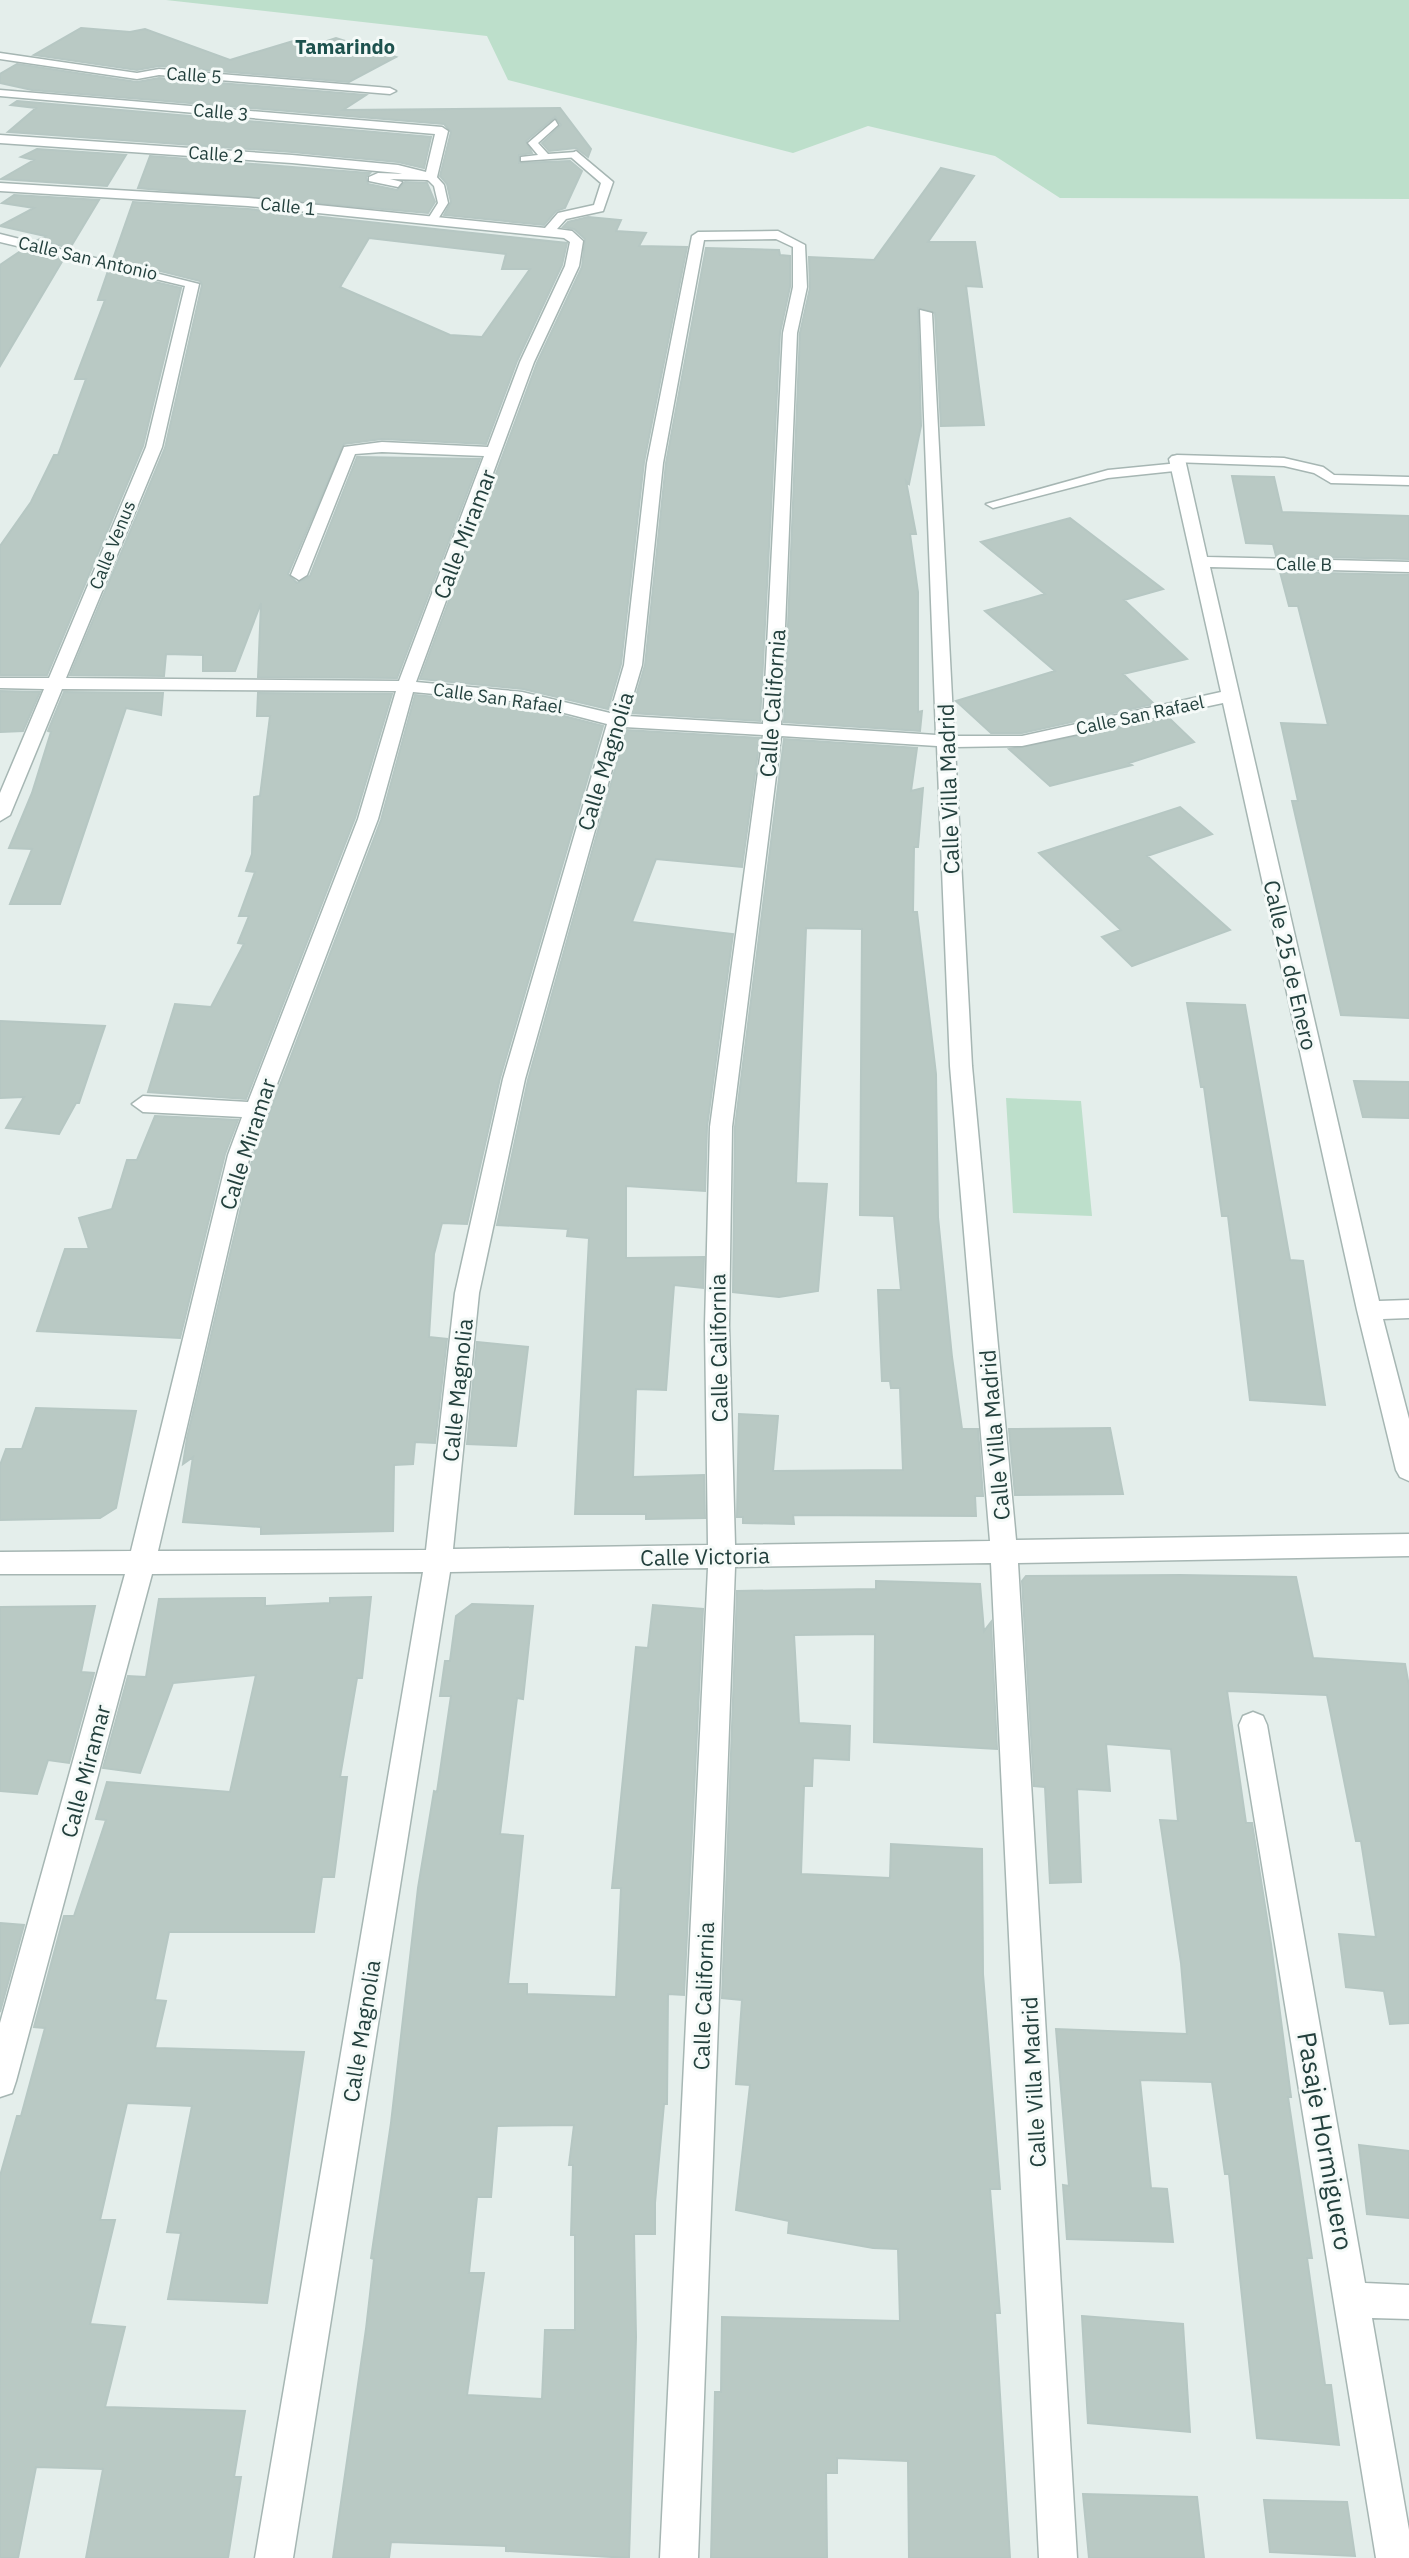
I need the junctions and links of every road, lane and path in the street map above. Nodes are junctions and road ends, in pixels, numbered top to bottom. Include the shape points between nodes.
1 (0, 56) edge
2 (390, 91) dead end
3 (0, 93) edge
4 (555, 123) dead end
5 (0, 139) edge
6 (576, 155) joint
7 (544, 156) junction
8 (525, 159) dead end
9 (431, 177) junction
10 (398, 184) dead end
11 (0, 187) edge
12 (431, 222) junction
13 (548, 232) junction
14 (574, 236) joint
15 (698, 236) joint
16 (0, 238) edge
17 (175, 278) joint
18 (925, 313) dead end
19 (495, 452) junction
20 (1178, 463) junction
21 (1409, 481) edge
22 (993, 504) dead end
23 (1199, 562) junction
24 (1409, 567) edge
25 (299, 575) dead end
26 (0, 683) edge
27 (54, 684) junction
28 (406, 686) junction
29 (1229, 696) junction
30 (618, 721) junction
31 (772, 733) junction
32 (945, 741) junction
33 (0, 815) edge
34 (143, 1104) dead end
35 (256, 1110) junction
36 (1409, 1309) edge
37 (1369, 1310) junction
38 (1409, 1470) edge
39 (1409, 1545) edge
40 (1004, 1551) junction
41 (722, 1555) junction
42 (438, 1561) junction
43 (142, 1562) junction
44 (0, 1563) edge
45 (1253, 1725) dead end
46 (0, 2081) edge
47 (1353, 2300) junction
48 (1409, 2302) edge
49 (274, 2558) edge
50 (679, 2558) edge
51 (1058, 2558) edge
52 (1395, 2558) edge

1 - 2 street, Calle 5 via 137,76 159,72
3 - 9 street, Calle 3 via 442,131
4 - 7 lane via 533,143
5 - 9 street, Calle 2 via 307,160
6 - 7 lane
6 - 13 street via 607,182 603,204 562,216
7 - 8 lane
9 - 10 lane via 373,179
9 - 12 lane via 444,196
11 - 12 street, Calle 1 via 248,202
12 - 13 street, Calle 1
13 - 14 street, Calle 1
14 - 19 street, Calle Miramar via 572,266 527,362
15 - 30 street, Calle Magnolia via 655,463 633,665
15 - 31 street, Calle California via 778,235 799,245 800,287 790,333
16 - 17 street, Calle San Antonio
17 - 27 street, Calle Venus via 192,284 154,447
18 - 32 street, Calle Villa Madrid
19 - 25 street via 349,450
19 - 28 street, Calle Miramar
20 - 21 lane via 1284,462 1318,470 1331,479
20 - 22 lane via 1108,474
20 - 23 street, Calle 25 de Enero
23 - 24 street, Calle B
23 - 29 street, Calle 25 de Enero
26 - 27 street, Calle San Rafael
27 - 28 street, Calle San Rafael
27 - 33 street, Calle Venus
28 - 30 street, Calle San Rafael via 522,697
28 - 35 street, Calle Miramar via 368,819
29 - 32 street, Calle San Rafael via 1022,741
29 - 37 street, Calle 25 de Enero
30 - 31 street, Calle San Rafael
30 - 42 street, Calle Magnolia via 522,1050 467,1293
31 - 32 street, Calle San Rafael
31 - 41 street, Calle California via 721,1127 717,1326
32 - 40 street, Calle Villa Madrid via 961,1066
34 - 35 street
35 - 43 street, Calle Miramar via 239,1155
36 - 37 street
37 - 38 street, Calle 25 de Enero
39 - 40 street, Calle Victoria
40 - 41 street, Calle Victoria
40 - 51 street, Calle Villa Madrid
41 - 42 street, Calle Victoria
41 - 50 street, Calle California
42 - 43 street, Calle Victoria
42 - 49 street, Calle Magnolia
43 - 44 street, Calle Victoria
43 - 46 street, Calle Miramar
45 - 47 street, Pasaje Hormiguero
47 - 48 street
47 - 52 street, Pasaje Hormiguero

